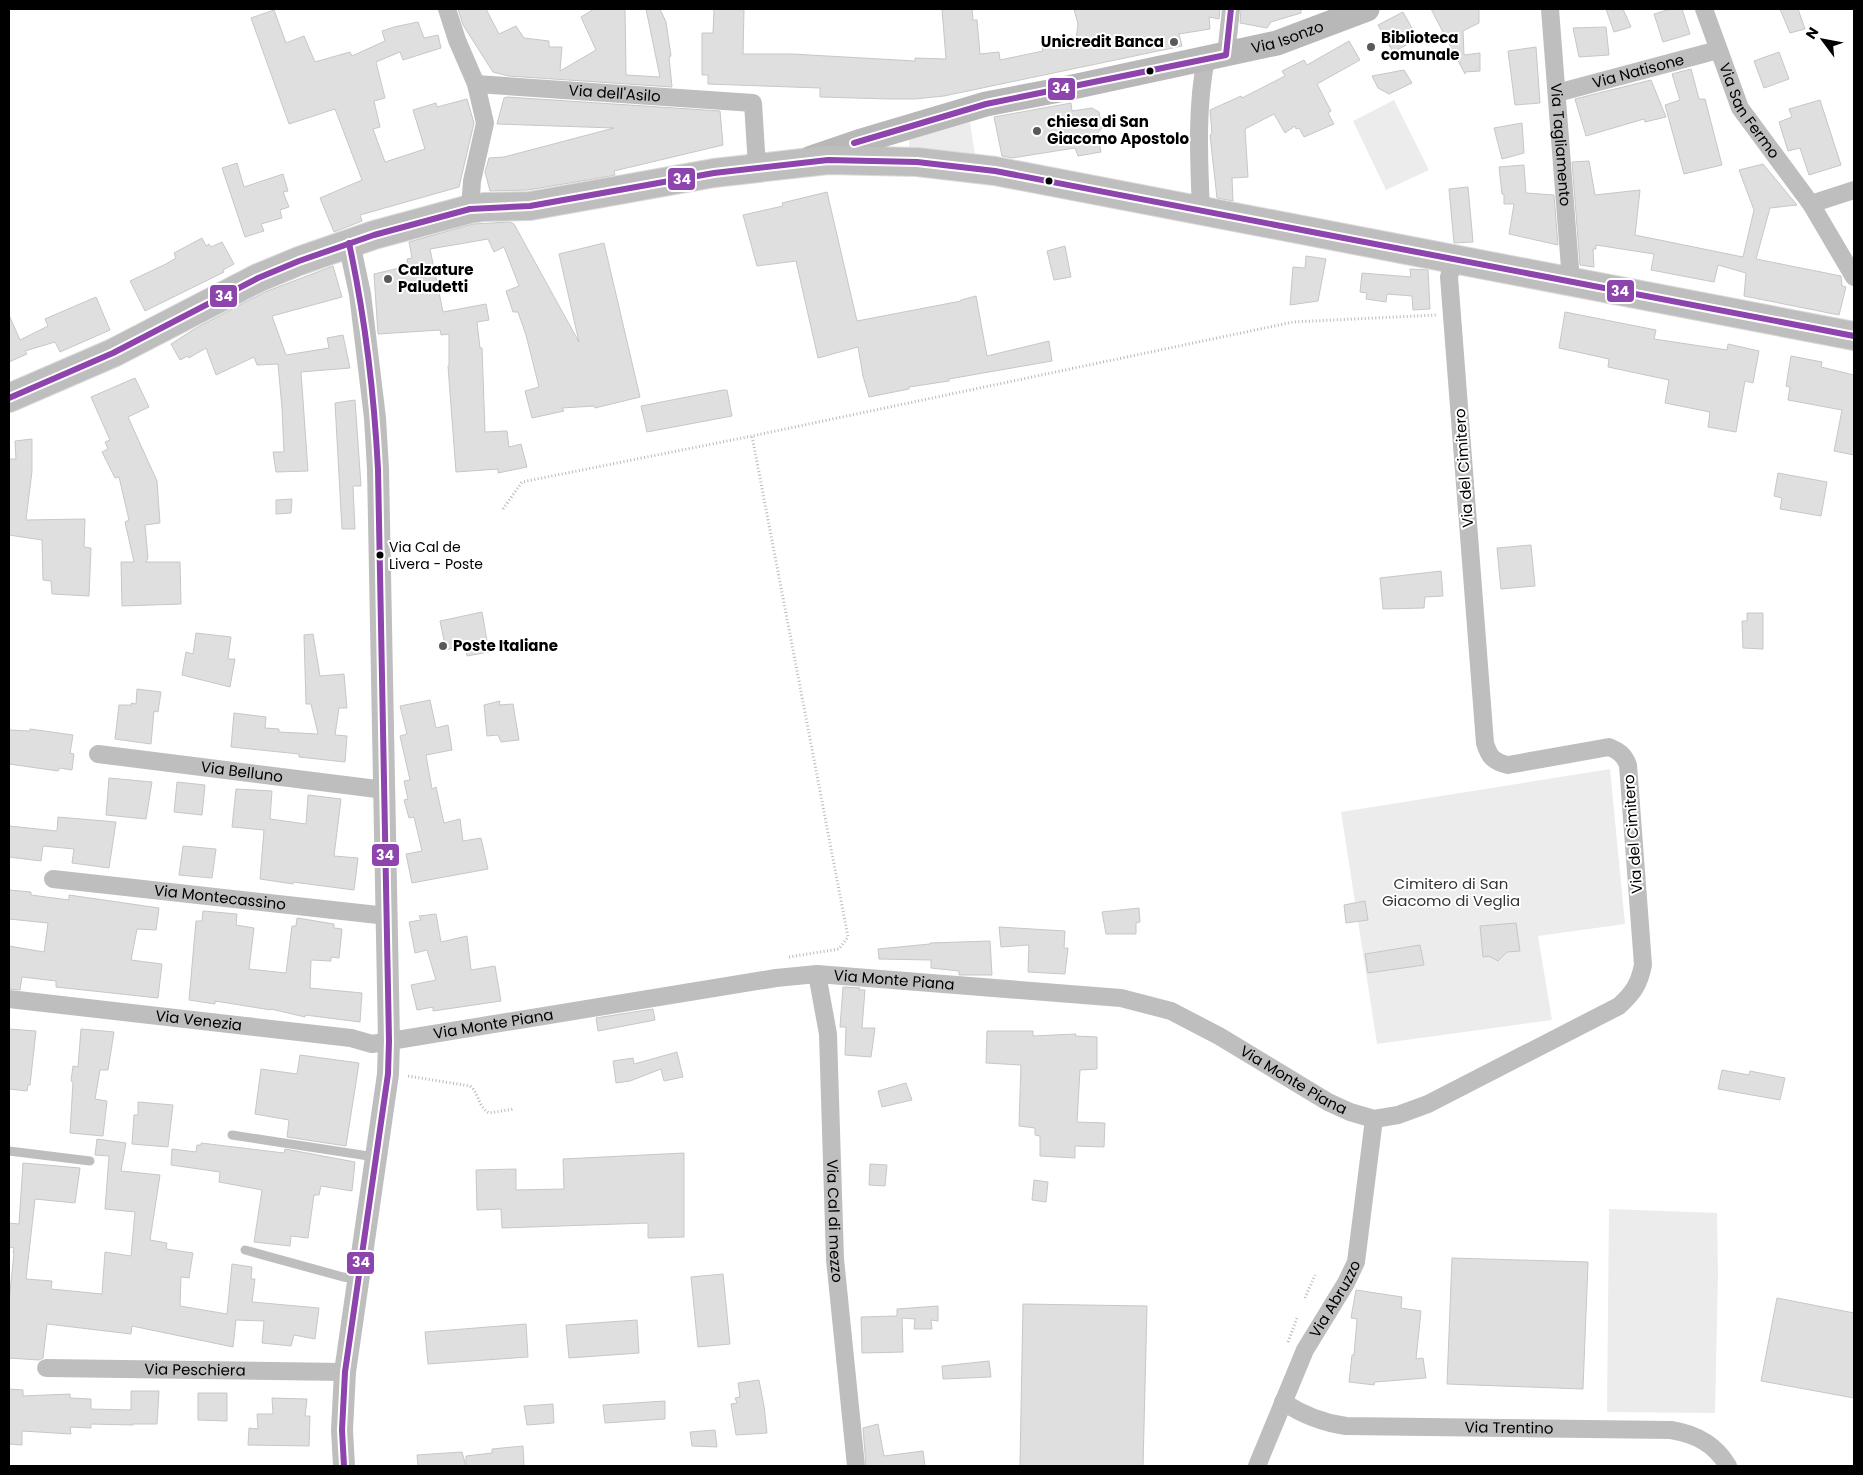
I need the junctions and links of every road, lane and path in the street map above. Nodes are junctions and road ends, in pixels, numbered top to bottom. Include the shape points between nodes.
1 (447, 9) edge
2 (1231, 9) edge
3 (1367, 9) edge
4 (1550, 9) edge
5 (1704, 9) edge
6 (1718, 50) junction
7 (1216, 56) junction
8 (476, 84) junction
9 (1557, 93) junction
10 (800, 162) junction
11 (757, 167) junction
12 (1854, 190) edge
13 (1810, 204) junction
14 (470, 209) junction
15 (1201, 211) junction
16 (350, 243) junction
17 (1454, 258) junction
18 (1854, 277) edge
19 (1571, 281) junction
20 (1453, 320) junction
21 (1854, 336) edge
22 (9, 398) edge
23 (752, 436) junction
24 (504, 509) dead end
25 (98, 754) dead end
26 (385, 790) junction
27 (53, 879) dead end
28 (387, 916) junction
29 (781, 959) dead end
30 (817, 974) junction
31 (9, 999) edge
32 (388, 1041) junction
33 (408, 1076) dead end
34 (514, 1109) dead end
35 (1374, 1119) junction
36 (232, 1135) dead end
37 (9, 1150) edge
38 (376, 1157) junction
39 (90, 1161) dead end
40 (245, 1250) dead end
41 (1315, 1275) dead end
42 (357, 1279) junction
43 (1305, 1298) dead end
44 (46, 1368) dead end
45 (345, 1372) junction
46 (1283, 1402) junction
47 (344, 1466) edge
48 (856, 1466) edge
49 (1257, 1466) edge
50 (1728, 1466) edge

1 - 8 street
2 - 7 street
3 - 7 main road, Via Isonzo via 1277,44
4 - 9 street, Via Tagliamento
5 - 6 street, Via San Fermo
6 - 9 street, Via Natisone
6 - 13 street, Via San Fermo via 1740,108
7 - 10 main road, Via Isonzo via 986,104
7 - 15 street via 1200,106
8 - 11 street, Via dell'Asilo via 753,103
8 - 14 street via 485,123 472,180
9 - 19 street, Via Tagliamento
10 - 11 main road
10 - 15 main road via 852,160 961,166
11 - 14 main road via 537,205
12 - 13 street
13 - 18 street, Via San Fermo
14 - 16 main road
15 - 17 main road
16 - 22 main road via 258,278 113,353
16 - 26 street via 360,294 375,418
17 - 19 main road
17 - 20 street, Via del Cimitero via 1449,277
19 - 21 main road
20 - 23 path via 1434,315 1293,322
20 - 35 street, Via del Cimitero via 1488,754 1497,763 1508,765 1609,747 1625,756 1643,965 1640,980 1619,1006 1428,1104 1398,1115
23 - 24 path via 522,482
23 - 29 path via 848,937 839,949
25 - 26 street, Via Belluno
26 - 28 street
27 - 28 street, Via Montecassino
28 - 32 street
30 - 32 street, Via Monte Piana
30 - 35 street, Via Monte Piana via 1121,998 1172,1011 1328,1102
30 - 48 street, Via Cal di mezzo via 828,1034 835,1259
31 - 32 street, Via Venezia via 352,1038 372,1044
32 - 38 street via 388,1074
33 - 34 path via 470,1086 476,1092 480,1106 488,1113
35 - 46 street, Via Abruzzo via 1356,1262 1305,1350
36 - 38 lane
37 - 39 lane
38 - 42 street
40 - 42 lane
41 - 43 path
42 - 45 street
44 - 45 street, Via Peschiera
45 - 47 street
46 - 49 street, Via Abruzzo
46 - 50 street, Via Trentino via 1307,1416 1346,1426 1686,1432 1710,1444

